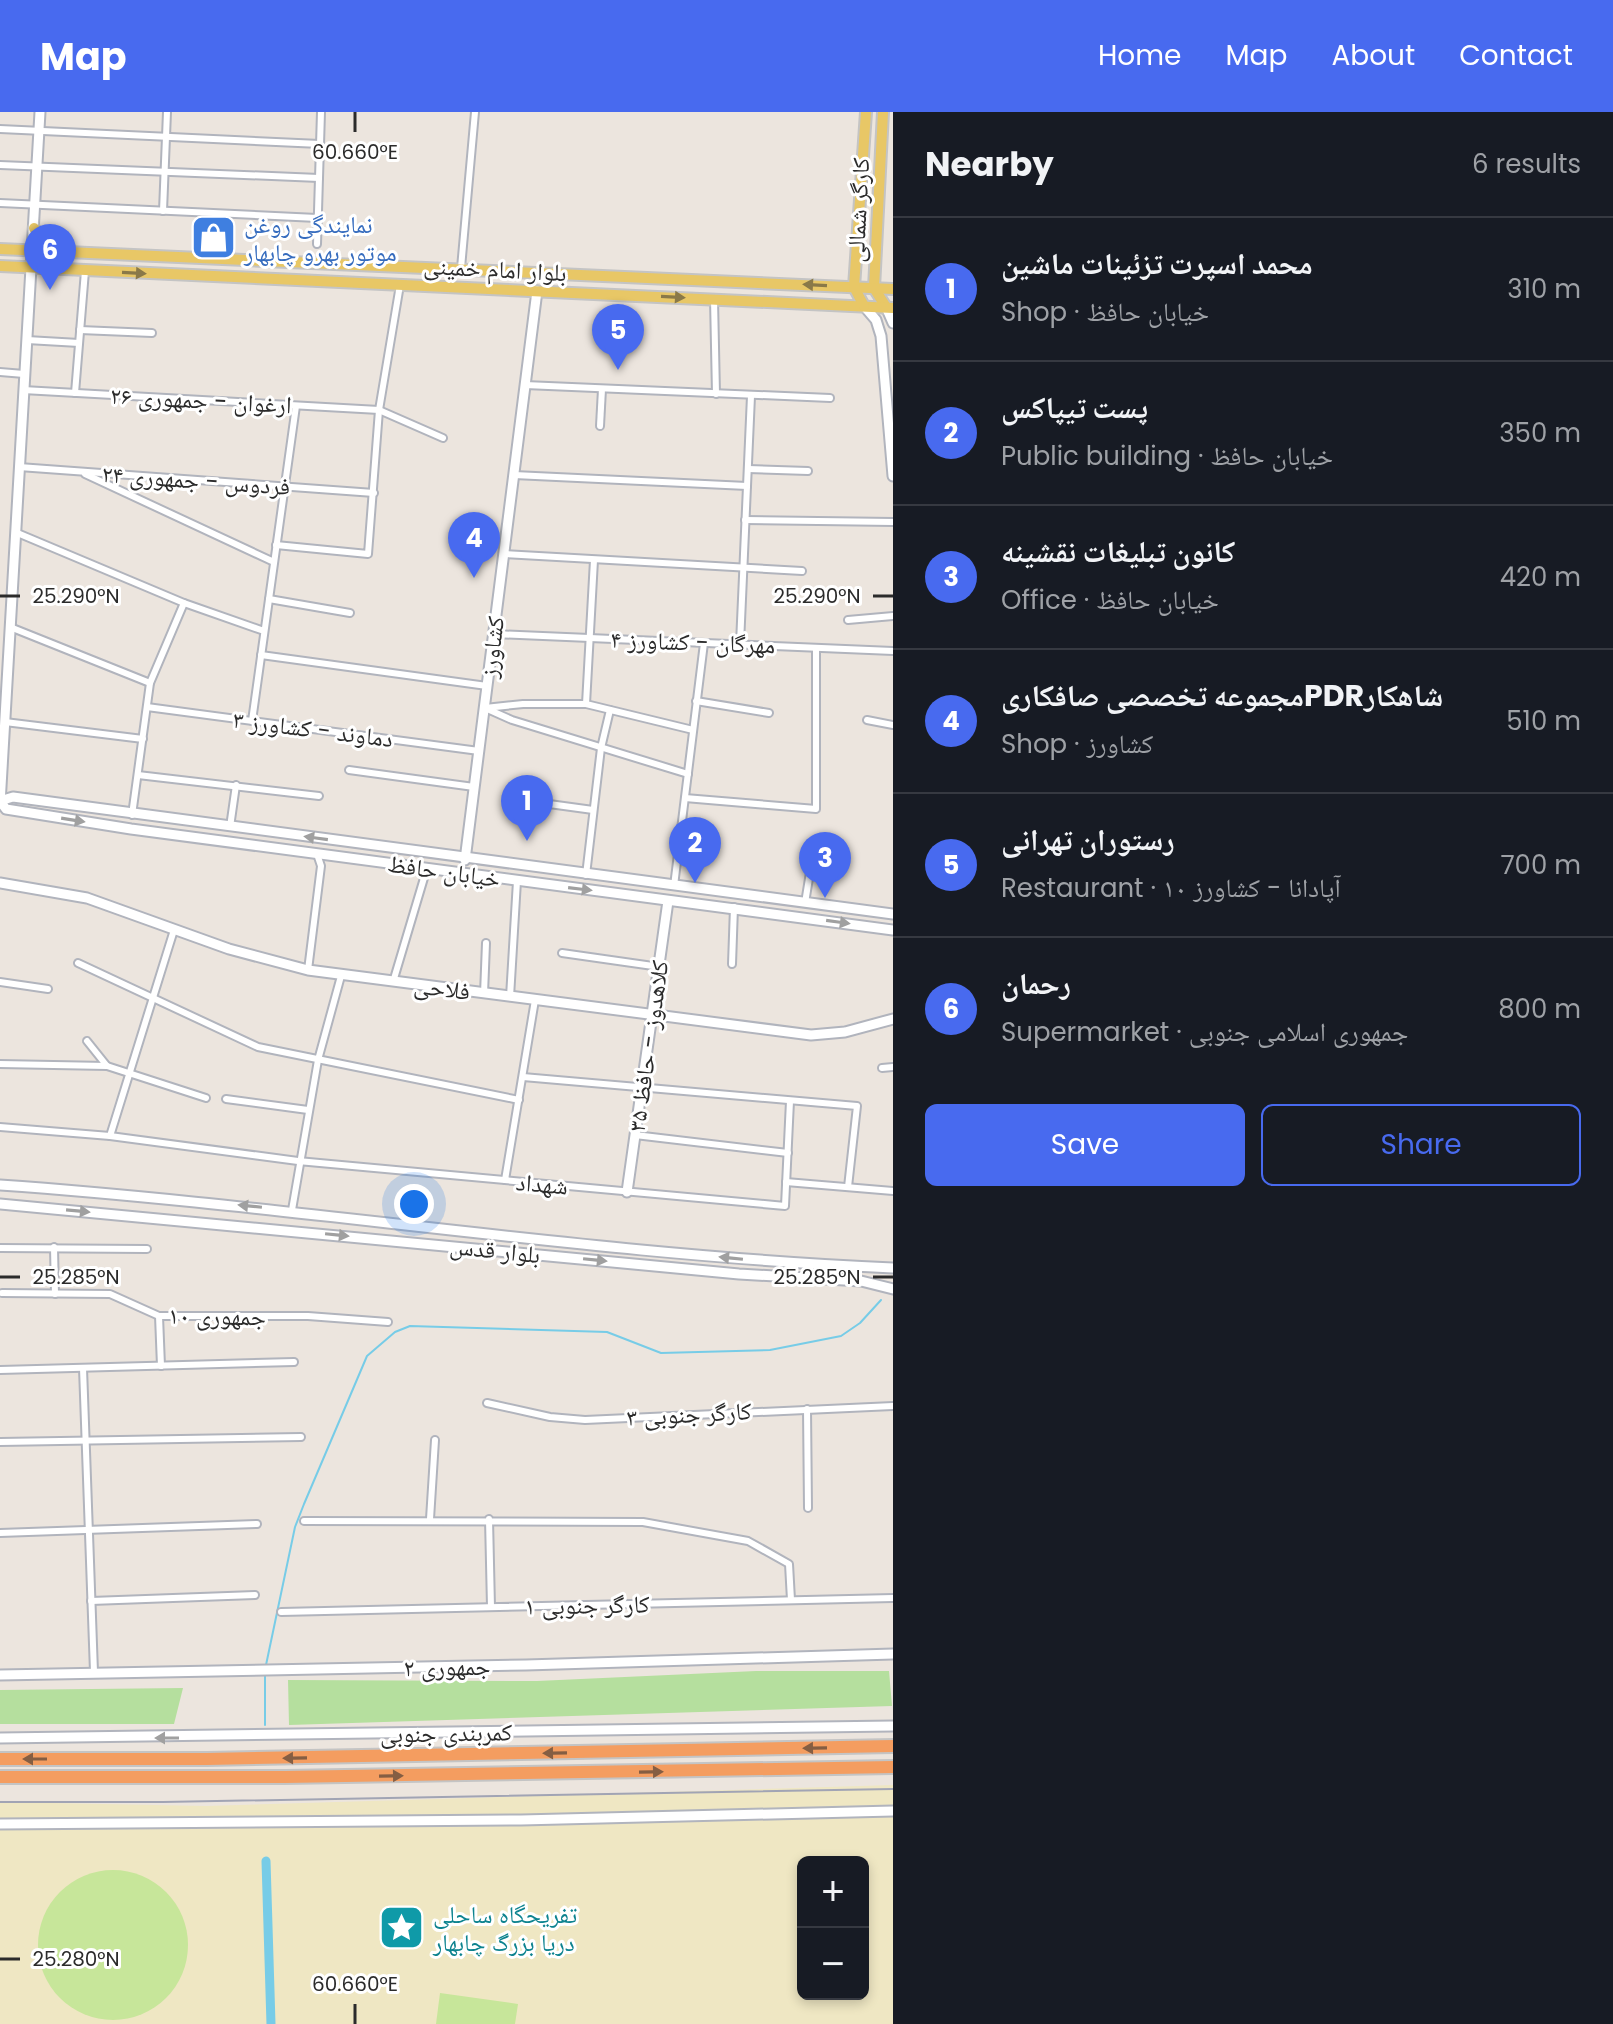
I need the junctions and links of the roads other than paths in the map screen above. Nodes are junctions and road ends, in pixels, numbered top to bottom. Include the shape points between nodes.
1 (40, 112) edge
2 (167, 112) edge
3 (321, 112) edge
4 (475, 112) edge
5 (866, 112) edge
6 (883, 112) edge
7 (0, 129) edge
8 (39, 131) junction
9 (166, 137) junction
10 (320, 144) junction
11 (0, 165) edge
12 (37, 167) junction
13 (165, 172) junction
14 (319, 178) junction
15 (0, 203) edge
16 (35, 205) junction
17 (859, 210) junction
18 (163, 211) junction
19 (879, 213) junction
20 (317, 218) junction
21 (34, 228) junction
22 (317, 244) dead end
23 (0, 249) edge
24 (17, 250) junction
25 (33, 251) junction
26 (52, 252) junction
27 (0, 266) edge
28 (32, 267) junction
29 (461, 268) junction
30 (85, 271) junction
31 (400, 285) junction
32 (854, 287) junction
33 (874, 288) junction
34 (893, 289) edge
35 (537, 291) junction
36 (714, 299) junction
37 (864, 306) junction
38 (890, 307) edge
39 (893, 323) edge
40 (80, 330) junction
41 (152, 333) dead end
42 (26, 340) junction
43 (79, 343) junction
44 (0, 372) edge
45 (24, 374) junction
46 (525, 385) junction
47 (602, 389) junction
48 (23, 390) junction
49 (75, 393) junction
50 (716, 394) junction
51 (751, 396) junction
52 (830, 398) dead end
53 (296, 406) junction
54 (379, 410) junction
55 (600, 426) dead end
56 (443, 438) dead end
57 (19, 467) junction
58 (748, 469) junction
59 (808, 471) dead end
60 (82, 472) junction
61 (514, 475) junction
62 (893, 476) edge
63 (747, 486) junction
64 (284, 487) junction
65 (374, 493) junction
66 (745, 520) junction
67 (893, 522) edge
68 (15, 532) junction
69 (276, 545) junction
70 (504, 554) junction
71 (594, 560) junction
72 (274, 562) junction
73 (743, 569) junction
74 (802, 571) dead end
75 (269, 599) junction
76 (184, 603) junction
77 (350, 613) dead end
78 (893, 616) edge
79 (848, 620) dead end
80 (10, 627) junction
81 (264, 631) junction
82 (494, 634) junction
83 (590, 638) junction
84 (704, 643) junction
85 (740, 644) junction
86 (816, 648) junction
87 (893, 651) edge
88 (261, 655) junction
89 (150, 683) junction
90 (487, 686) junction
91 (696, 701) junction
92 (586, 704) junction
93 (147, 707) junction
94 (485, 708) junction
95 (610, 710) junction
96 (769, 713) dead end
97 (867, 720) dead end
98 (252, 721) junction
99 (5, 722) junction
100 (893, 725) edge
101 (693, 730) junction
102 (143, 739) junction
103 (2, 744) edge
104 (601, 748) junction
105 (479, 751) junction
106 (349, 770) dead end
107 (688, 774) junction
108 (138, 775) junction
109 (236, 785) junction
110 (474, 787) junction
111 (319, 796) dead end
112 (685, 798) junction
113 (520, 800) dead end
114 (0, 802) edge
115 (593, 810) junction
116 (132, 815) junction
117 (230, 827) junction
118 (365, 845) junction
119 (317, 854) junction
120 (363, 860) junction
121 (465, 860) junction
122 (811, 866) dead end
123 (427, 868) junction
124 (554, 871) junction
125 (586, 875) junction
126 (517, 881) junction
127 (0, 883) edge
128 (552, 886) junction
129 (674, 886) junction
130 (668, 901) junction
131 (805, 903) junction
132 (734, 907) junction
133 (893, 914) edge
134 (174, 930) junction
135 (893, 930) edge
136 (486, 943) dead end
137 (562, 953) dead end
138 (78, 963) dead end
139 (732, 964) dead end
140 (660, 967) junction
141 (308, 970) junction
142 (341, 976) junction
143 (0, 982) edge
144 (393, 982) junction
145 (48, 989) dead end
146 (484, 994) junction
147 (153, 997) junction
148 (510, 997) junction
149 (535, 1000) junction
150 (654, 1016) junction
151 (893, 1019) edge
152 (87, 1041) dead end
153 (318, 1060) junction
154 (0, 1064) edge
155 (107, 1066) junction
156 (893, 1067) edge
157 (882, 1068) dead end
158 (130, 1076) junction
159 (523, 1077) junction
160 (642, 1087) junction
161 (206, 1098) dead end
162 (226, 1099) dead end
163 (519, 1100) junction
164 (790, 1101) junction
165 (308, 1110) junction
166 (0, 1127) edge
167 (635, 1135) junction
168 (110, 1136) junction
169 (788, 1153) junction
170 (298, 1161) junction
171 (505, 1180) junction
172 (786, 1182) junction
173 (0, 1185) edge
174 (848, 1187) junction
175 (893, 1191) edge
176 (627, 1192) junction
177 (0, 1204) edge
178 (292, 1210) junction
179 (402, 1222) junction
180 (400, 1241) junction
181 (54, 1247) junction
182 (0, 1248) edge
183 (147, 1249) dead end
184 (893, 1268) edge
185 (893, 1289) edge
186 (2, 1293) dead end
187 (55, 1294) junction
188 (159, 1316) junction
189 (388, 1322) dead end
190 (294, 1362) dead end
191 (161, 1366) junction
192 (83, 1368) junction
193 (0, 1370) edge
194 (487, 1403) dead end
195 (893, 1406) edge
196 (807, 1409) junction
197 (301, 1437) dead end
198 (435, 1440) dead end
199 (86, 1441) junction
200 (0, 1442) edge
201 (808, 1508) dead end
202 (430, 1519) junction
203 (489, 1519) junction
204 (304, 1521) dead end
205 (257, 1524) dead end
206 (89, 1530) junction
207 (0, 1533) edge
208 (255, 1595) dead end
209 (893, 1598) edge
210 (791, 1600) junction
211 (91, 1601) junction
212 (491, 1607) junction
213 (281, 1612) dead end
214 (893, 1654) edge
215 (94, 1672) junction
216 (0, 1675) edge
217 (893, 1726) edge
218 (0, 1738) edge
219 (893, 1746) edge
220 (0, 1759) edge
221 (893, 1767) edge
222 (0, 1777) edge
223 (893, 1811) edge
224 (0, 1824) edge

1 - 8 main road
2 - 9 street
3 - 10 street
4 - 29 street
5 - 17 main road, کارگر شمالی
6 - 19 main road, کارگر شمالی
7 - 8 street
8 - 9 street
8 - 12 main road
9 - 10 street
9 - 13 street
10 - 14 street
11 - 12 street
12 - 13 street
12 - 16 main road
13 - 14 street
13 - 18 street
14 - 20 street
15 - 16 street
16 - 18 street
16 - 21 main road
17 - 19 main road via 868,220
17 - 32 main road, کارگر شمالی
18 - 20 street
19 - 33 main road, کارگر شمالی
20 - 22 street
21 - 24 main road
21 - 25 main road
21 - 26 main road
23 - 24 main road, بلوار امام خمینی
24 - 25 main road, بلوار امام خمینی
25 - 26 main road, بلوار امام خمینی
25 - 28 main road
26 - 29 main road, بلوار امام خمینی
27 - 28 main road, بلوار امام خمینی
28 - 30 main road, بلوار امام خمینی
28 - 42 main road
32 -> 29 main road, بلوار امام خمینی
30 -> 31 main road, بلوار امام خمینی
30 - 40 street
31 - 35 main road, بلوار امام خمینی
31 - 54 street
32 - 33 main road, بلوار امام خمینی
32 - 37 main road, کارگر شمالی
33 - 34 main road, بلوار امام خمینی
33 - 38 main road, کارگر شمالی
35 -> 36 main road, بلوار امام خمینی
35 - 46 main road, کشاورز
36 - 37 main road, بلوار امام خمینی
36 - 50 street
37 - 38 main road, بلوار امام خمینی
37 - 62 main road via 881,336
38 - 39 main road
40 - 41 street
40 - 43 street
42 - 43 street
42 - 45 main road
43 - 49 street
44 - 45 street
45 - 48 main road
46 - 47 street
46 - 61 main road, کشاورز
47 - 50 street
47 - 55 street
48 - 49 street, ارغوان - جمهوری ۲۶
48 - 57 main road
49 - 53 street, ارغوان - جمهوری ۲۶
50 - 51 street
51 - 52 street
51 - 58 street
53 - 54 street, ارغوان - جمهوری ۲۶
53 - 64 street
54 - 56 street
54 - 65 street
57 - 60 street, فردوس - جمهوری ۲۴
57 - 68 main road
58 - 59 street
58 - 63 street
60 - 64 street, فردوس - جمهوری ۲۴
60 - 72 street
61 - 63 street
61 - 70 main road, کشاورز
63 - 66 street
64 - 65 street, فردوس - جمهوری ۲۴
64 - 69 street
65 - 69 street via 368,554
66 - 67 street
66 - 73 street
68 - 76 street
68 - 80 main road
69 - 72 street
70 - 71 street
70 - 82 main road, کشاورز
71 - 73 street
71 - 83 street
72 - 75 street
73 - 74 street
73 - 85 street
75 - 77 street
75 - 81 street
76 - 81 street
76 - 89 street
78 - 79 street
80 - 89 street
80 - 99 main road
81 - 88 street
82 - 83 street, مهرگان - کشاورز ۴
82 - 90 main road, کشاورز
83 - 84 street, مهرگان - کشاورز ۴
83 - 92 street
84 - 85 street, مهرگان - کشاورز ۴
84 - 91 street
85 - 86 street, مهرگان - کشاورز ۴
86 - 87 street, مهرگان - کشاورز ۴
86 - 112 street via 816,809
88 - 90 street
88 - 98 street
89 - 93 street
90 - 94 main road, کشاورز
91 - 96 street
91 - 101 street
92 - 94 street
92 - 95 street
93 - 98 street, دماوند - کشاورز ۳
93 - 102 street
94 - 104 street
94 - 105 main road, کشاورز
95 - 101 street
95 - 104 street
97 - 100 street
98 - 105 street, دماوند - کشاورز ۳
99 - 102 street
99 - 103 main road
101 - 107 street
102 - 108 street
103 - 114 main road
104 - 107 street
104 - 115 street
105 - 110 main road, کشاورز
106 - 110 street
107 - 112 street
108 - 109 street
108 - 116 street
109 - 111 street
109 - 117 street
110 - 121 main road, کشاورز
112 - 129 street
113 - 115 street
114 - 116 main road, خیابان حافظ via 13,797
114 -> 119 main road, خیابان حافظ via 6,809
115 - 125 street
116 - 117 main road, خیابان حافظ
118 -> 117 main road, خیابان حافظ
118 - 120 main road
118 - 121 main road, خیابان حافظ
119 - 120 main road, خیابان حافظ
119 - 141 street via 321,866
120 - 123 main road, خیابان حافظ
121 - 124 main road, خیابان حافظ
122 - 131 street
123 - 126 main road, خیابان حافظ
123 - 144 street
124 - 125 main road, خیابان حافظ
124 - 128 main road
125 - 129 main road, خیابان حافظ
126 - 128 main road, خیابان حافظ
126 - 148 street
127 - 134 main road, فلاحی via 87,898
128 -> 130 main road, خیابان حافظ
129 - 131 main road, خیابان حافظ
130 - 132 main road, خیابان حافظ
130 - 140 main road, کلاهدوز - حافظ ۳۵
131 - 133 main road, خیابان حافظ
132 -> 135 main road, خیابان حافظ
132 - 139 street
134 - 141 main road, فلاحی
134 - 147 street
136 - 146 street
137 - 140 street
138 - 147 street
140 - 150 main road, کلاهدوز - حافظ ۳۵
141 - 142 main road, فلاحی
142 - 144 main road, فلاحی
142 - 153 street
143 - 145 street
144 - 146 main road, فلاحی
146 - 148 main road, فلاحی
147 - 153 street via 258,1047
147 - 158 street
148 - 149 main road, فلاحی
149 - 150 main road, فلاحی
149 - 159 street
150 - 151 main road, فلاحی via 811,1035
150 - 160 main road, کلاهدوز - حافظ ۳۵
152 - 155 street
153 - 163 street
153 - 165 street
154 - 155 street
155 - 158 street
156 - 157 street
158 - 161 street
158 - 168 street
159 - 160 street
159 - 163 street
160 - 164 street
160 - 167 main road, کلاهدوز - حافظ ۳۵
162 - 165 street
163 - 171 street
164 - 169 street
164 - 174 street via 857,1106
165 - 170 street
166 - 168 street, شهداد
167 - 169 street
167 - 176 main road, کلاهدوز - حافظ ۳۵
168 - 170 street, شهداد
169 - 172 street
170 - 171 street, شهداد
170 - 178 street
171 - 176 street, شهداد
172 - 174 street
172 - 176 street, شهداد via 785,1206
178 -> 173 main road, بلوار قدس
174 - 175 street
177 -> 180 main road, بلوار قدس
178 - 179 main road, بلوار قدس
179 - 180 main road
184 -> 179 main road, بلوار قدس via 735,1258
180 -> 185 main road, بلوار قدس via 861,1281
181 - 182 street
181 - 183 street
181 - 187 street
186 - 187 street, جمهوری ۱۰
187 - 188 street, جمهوری ۱۰ via 110,1294
188 - 189 street, جمهوری ۱۰
188 - 191 street
190 - 191 street
191 - 192 street
192 - 193 street
192 - 199 street
194 - 196 street, کارگر جنوبی ۳ via 585,1420
195 - 196 street, کارگر جنوبی ۳
196 - 201 street
197 - 199 street
198 - 202 street
199 - 200 street
199 - 206 street
202 - 203 street
202 - 204 street
203 - 210 street via 643,1522 748,1541 789,1564
203 - 212 street
205 - 206 street
206 - 207 street
206 - 211 street
208 - 211 street
209 - 210 street, کارگر جنوبی ۱
210 - 212 street, کارگر جنوبی ۱
211 - 215 street
212 - 213 street, کارگر جنوبی ۱
214 - 215 main road, جمهوری ۲
215 - 216 main road, جمهوری ۲
217 -> 218 main road
219 -> 220 highway, کمربندی جنوبی
222 -> 221 highway, کمربندی جنوبی
223 - 224 main road

